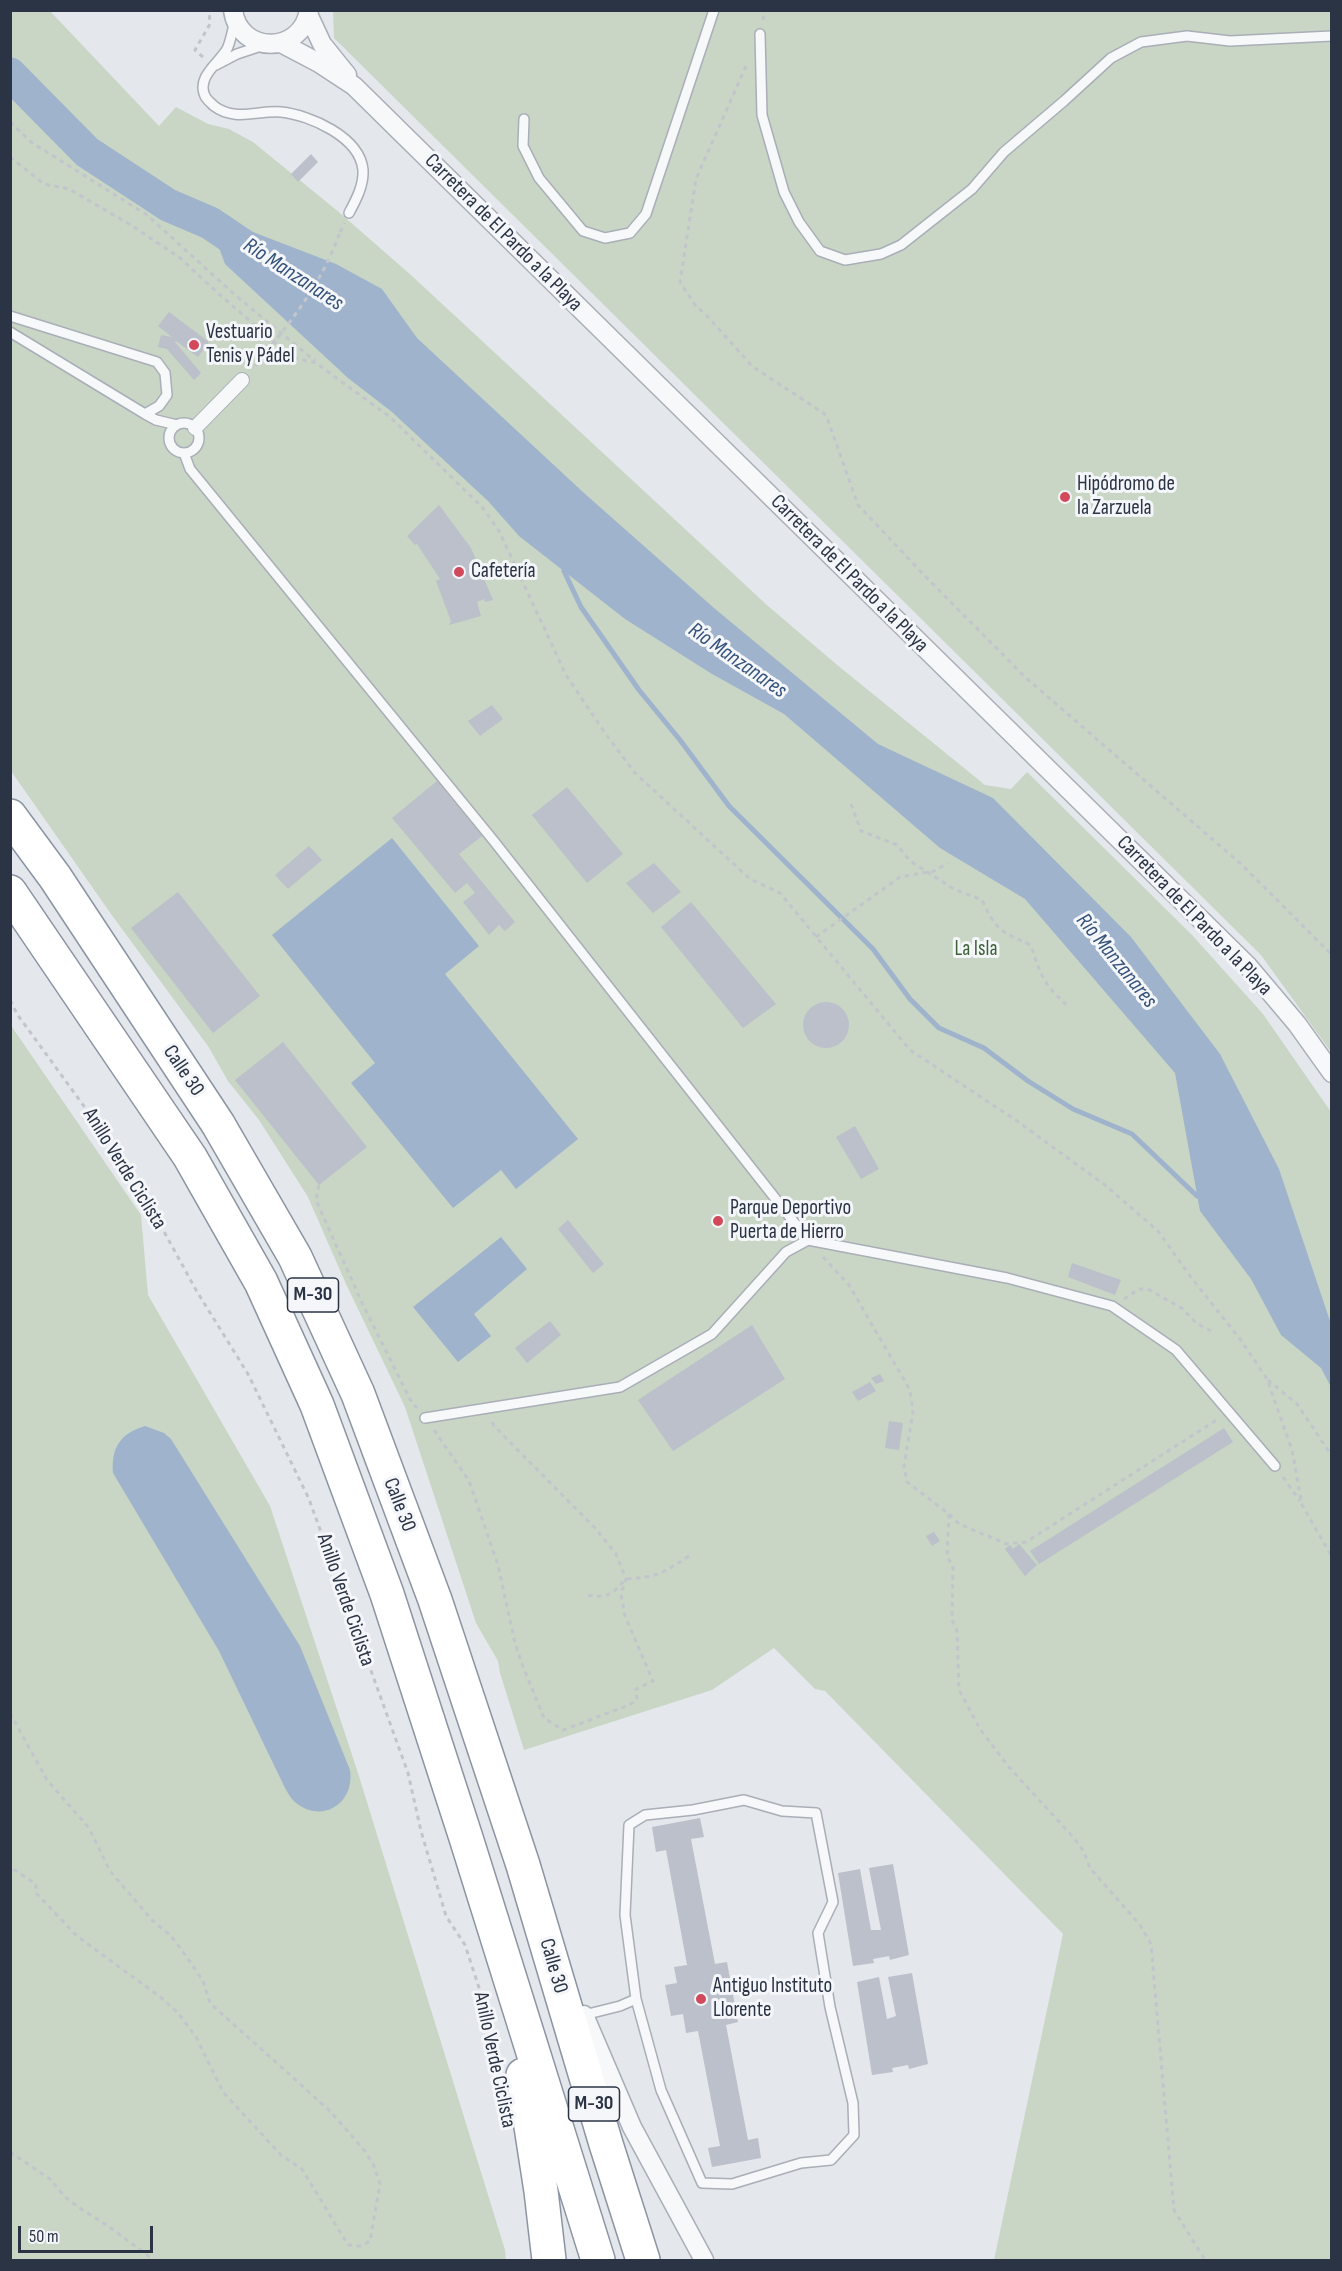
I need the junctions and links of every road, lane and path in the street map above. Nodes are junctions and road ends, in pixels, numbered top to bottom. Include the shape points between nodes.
1 (209, 10) edge
2 (714, 10) edge
3 (765, 10) edge
4 (309, 12) edge
5 (234, 15) edge
6 (760, 34) junction
7 (1332, 36) edge
8 (273, 44) junction
9 (214, 66) junction
10 (354, 86) junction
11 (524, 119) dead end
12 (10, 122) edge
13 (10, 157) edge
14 (349, 213) dead end
15 (340, 232) dead end
16 (10, 316) edge
17 (10, 332) edge
18 (316, 363) junction
19 (255, 366) dead end
20 (242, 380) dead end
21 (145, 414) junction
22 (177, 425) junction
23 (195, 428) junction
24 (184, 453) junction
25 (851, 804) dead end
26 (10, 816) edge
27 (948, 863) dead end
28 (930, 872) junction
29 (10, 892) edge
30 (816, 937) junction
31 (1332, 955) edge
32 (10, 1000) edge
33 (1069, 1007) dead end
34 (1332, 1073) edge
35 (318, 1185) dead end
36 (808, 1240) junction
37 (1112, 1306) junction
38 (1213, 1332) dead end
39 (1267, 1379) junction
40 (490, 1408) junction
41 (425, 1418) junction
42 (1218, 1419) dead end
43 (1332, 1456) edge
44 (1275, 1466) joint
45 (1302, 1504) junction
46 (949, 1514) junction
47 (689, 1556) dead end
48 (1332, 1557) edge
49 (626, 1579) junction
50 (588, 1595) dead end
51 (10, 1713) edge
52 (467, 1841) junction
53 (10, 1867) edge
54 (548, 1947) junction
55 (636, 1999) junction
56 (584, 2015) junction
57 (498, 2070) dead end
58 (10, 2152) edge
59 (154, 2260) edge
60 (549, 2260) edge
61 (598, 2260) edge
62 (643, 2260) edge
63 (704, 2260) edge
64 (1205, 2260) edge

1 - 9 path via 210,24 195,50
2 - 11 lane via 646,214 630,233 605,238 583,231 539,178 523,146
3 - 6 path
4 - 8 street via 299,33
4 - 10 street, Carretera de El Pardo a la Playa via 322,44
5 - 8 street, Carretera de El Pardo a la Playa via 247,37
5 - 9 lane via 228,47
6 - 7 lane via 762,115 784,192 820,251 845,260 881,254 900,245 972,189 1004,152 1111,58 1141,42 1187,36 1230,41
6 - 31 path via 696,179 680,282 695,305 752,366 826,415 858,505 932,583 1025,677 1241,864
8 - 9 lane via 237,54
8 - 10 street, Carretera de El Pardo a la Playa via 313,60
9 - 14 lane via 206,74 204,96 219,110 231,115 280,112 312,120 333,131 358,154 362,181
10 - 34 street, Carretera de El Pardo a la Playa via 1248,966
12 - 18 path via 31,142 147,215
13 - 18 path via 44,184 69,189 131,225 180,258 292,357
15 - 19 path, bridge via 314,289
16 - 21 lane via 157,362 165,373 167,395 159,406
17 - 21 lane
18 - 30 path via 390,417 483,508 499,531 566,675 635,773 750,879 780,893
20 - 23 street
21 - 22 lane
22 - 23 lane via 186,423
22 - 24 lane via 170,432 169,442
23 - 24 lane via 198,442 193,450
24 - 36 lane via 190,469 493,840
25 - 28 path via 861,831 897,845 910,861
26 - 54 highway, Calle 30 / M-30 via 218,1125 295,1257 358,1394 435,1600
27 - 28 path
28 - 30 path via 900,877
28 - 33 path via 954,889 982,900 1003,933 1031,945 1048,988
29 - 52 highway, Calle 30 / M-30 via 190,1157 261,1282 317,1405 387,1594
30 - 39 path via 910,1050 1017,1120 1105,1185 1158,1231
32 - 57 path, Anillo Verde Ciclista via 150,1206 248,1374 309,1498 408,1773 420,1831 446,1916 465,1944 491,2024
35 - 41 path via 316,1200 363,1305 411,1401
36 - 37 lane via 1007,1278
36 - 40 lane via 786,1252 712,1334 620,1388
36 - 46 path via 849,1285 910,1390 913,1412 904,1466 907,1482
37 - 38 path via 1139,1289 1148,1289
37 - 44 lane via 1176,1350
39 - 43 path via 1297,1404
39 - 45 path via 1292,1450
40 - 41 lane
40 - 49 path via 494,1426 595,1528 616,1554
41 - 49 path via 469,1481 498,1565 522,1664 544,1718 562,1730 629,1705 637,1700 636,1689 653,1681 625,1616 621,1594
42 - 46 path via 1026,1542 1007,1544 958,1524
44 - 45 path
45 - 48 path
46 - 64 path via 947,1557 953,1566 952,1620 957,1631 959,1690 1001,1757 1074,1838 1090,1868 1140,1925 1151,1944 1174,2210
47 - 49 path via 651,1577
49 - 50 path via 612,1594
51 - 53 path via 47,1780 89,1828 110,1871 186,1956 203,1981 210,2003 329,2110 365,2151 380,2184 370,2241 348,2246 302,2169 280,2155 223,2092 196,2037 179,2014 77,1936 36,1893 36,1884
52 - 60 highway via 473,1915 526,2085
52 - 61 highway, Calle 30 / M-30
54 - 56 highway
54 - 62 highway, Calle 30 / M-30
55 - 55 lane via 625,1915 629,1825 645,1815 744,1800 782,1811 816,1813 833,1902 818,1933 830,2007 853,2103 854,2135 831,2160 801,2163 732,2184 702,2182 661,2091
55 - 56 lane
56 - 63 street via 632,2127
58 - 59 path via 50,2179 78,2207

